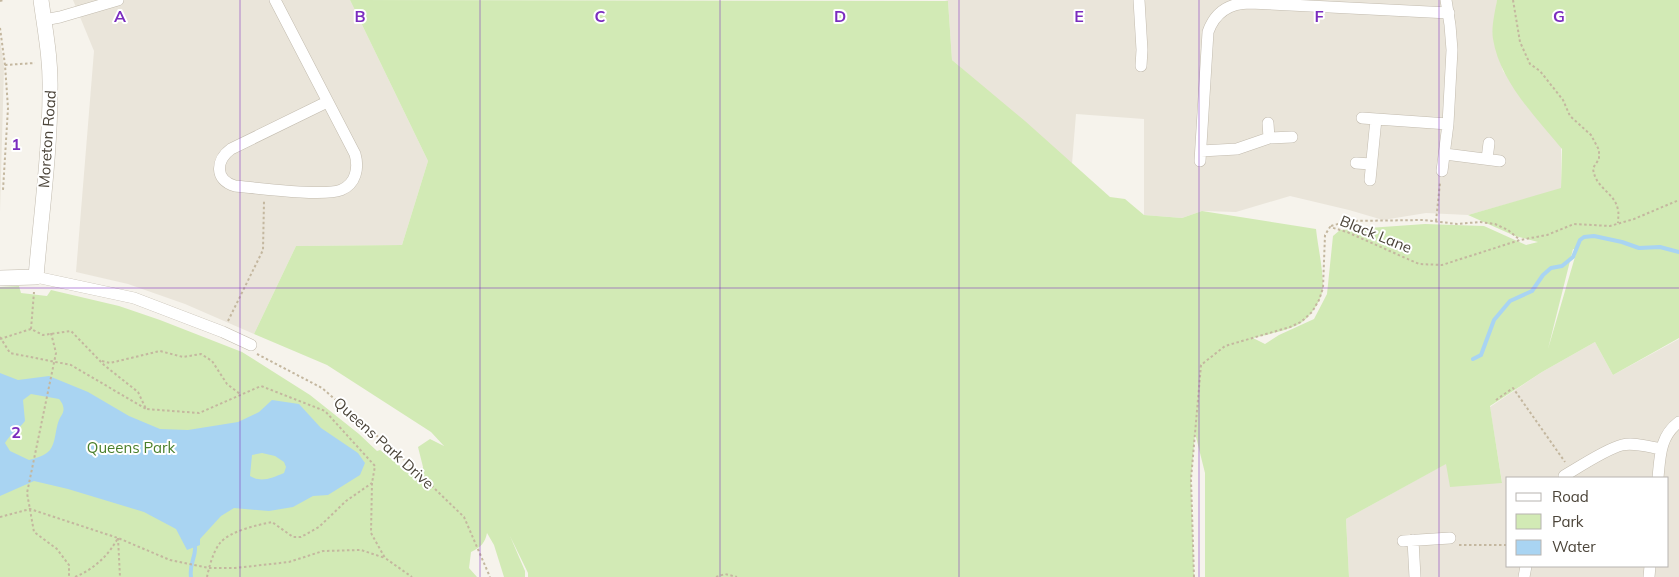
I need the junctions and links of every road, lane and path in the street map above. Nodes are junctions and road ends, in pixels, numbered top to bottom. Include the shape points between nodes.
1 (41, 0) edge
2 (118, 0) edge
3 (275, 0) edge
4 (1139, 0) edge
5 (1446, 0) edge
6 (1513, 0) edge
7 (1227, 3) edge
8 (1449, 13) junction
9 (44, 20) junction
10 (0, 28) edge
11 (49, 62) junction
12 (5, 65) junction
13 (1141, 66) dead end
14 (327, 102) junction
15 (1362, 118) dead end
16 (1376, 119) junction
17 (1268, 123) dead end
18 (1448, 124) junction
19 (1292, 137) dead end
20 (1269, 138) junction
21 (1489, 144) dead end
22 (1445, 154) junction
23 (1487, 160) junction
24 (1500, 161) dead end
25 (1356, 163) dead end
26 (1371, 164) junction
27 (1442, 171) joint
28 (1370, 180) dead end
29 (265, 188) junction
30 (2, 190) dead end
31 (1679, 200) edge
32 (1436, 221) junction
33 (1618, 224) junction
34 (1330, 227) junction
35 (1520, 240) junction
36 (36, 277) junction
37 (0, 278) edge
38 (31, 329) junction
39 (223, 332) junction
40 (51, 333) junction
41 (1, 339) edge
42 (248, 344) joint
43 (100, 360) junction
44 (54, 362) junction
45 (241, 395) junction
46 (1496, 400) dead end
47 (146, 409) junction
48 (1679, 422) edge
49 (1661, 449) junction
50 (1568, 474) joint
51 (1658, 477) edge
52 (372, 483) junction
53 (30, 510) junction
54 (0, 517) edge
55 (118, 538) junction
56 (1450, 538) joint
57 (1506, 545) edge
58 (385, 558) junction
59 (209, 568) junction
60 (69, 577) edge
61 (75, 577) edge
62 (120, 577) edge
63 (207, 577) edge
64 (412, 577) edge
65 (490, 577) edge
66 (716, 577) edge
67 (737, 577) edge
68 (1194, 577) edge
69 (1415, 577) edge

1 - 9 street, Moreton Road
2 - 9 street
3 - 14 street
4 - 13 street
5 - 8 street
6 - 33 path via 1520,42 1530,64 1540,71 1570,116 1591,135 1599,150 1599,159 1593,168 1594,177 1616,205
7 - 8 street
7 - 20 street via 1208,32 1201,156 1237,150
8 - 18 street via 1452,50
9 - 11 street, Moreton Road
10 - 12 path
11 - 12 path
11 - 36 street, Moreton Road via 50,118
12 - 30 path via 8,108
14 - 29 street via 355,154 356,169 352,182 340,191 323,193
14 - 29 street via 223,155 220,172 224,182
15 - 16 street
16 - 18 street
16 - 26 street
17 - 20 street
18 - 22 street
19 - 20 street
21 - 23 street
22 - 23 street
22 - 27 street
23 - 24 street
25 - 26 street
26 - 28 street
27 - 32 path
29 - 39 path via 263,250
31 - 33 path, Black Lane
32 - 34 path via 1348,221
32 - 35 path via 1495,224
33 - 35 path, Black Lane via 1594,227 1574,224 1547,235
34 - 35 path, Black Lane via 1431,266 1452,263
34 - 68 path, Black Lane via 1325,235 1323,288 1312,312 1290,327 1225,346 1201,365 1191,479
36 - 37 street
36 - 38 path
36 - 39 street via 134,298
38 - 40 path via 43,334
38 - 41 path
39 - 42 street
40 - 43 path via 71,331
40 - 44 path via 56,353
41 - 44 path via 10,353
42 - 65 path, Queens Park Drive via 249,350 322,388 407,462 464,517
43 - 45 path via 110,363 160,351 183,356 201,354 212,361 227,384
43 - 47 path via 138,392
44 - 47 path via 71,365
44 - 53 path via 27,492
45 - 47 path via 199,413
45 - 52 path via 261,386 325,411 375,466
46 - 50 path via 1513,388
48 - 49 street via 1665,436
49 - 50 street via 1623,445
49 - 51 street
52 - 58 path via 371,533
52 - 59 path via 346,501 320,527 301,537 293,537 272,522 243,528 220,543
53 - 54 path
53 - 55 path
53 - 60 path via 34,532 57,549 70,565
55 - 59 path via 170,560
55 - 61 path via 96,566
55 - 62 path
56 - 57 path via 1456,545
56 - 69 street via 1408,541
58 - 59 path via 361,550 323,551 289,562
58 - 64 path
59 - 63 path
66 - 67 path via 725,574

